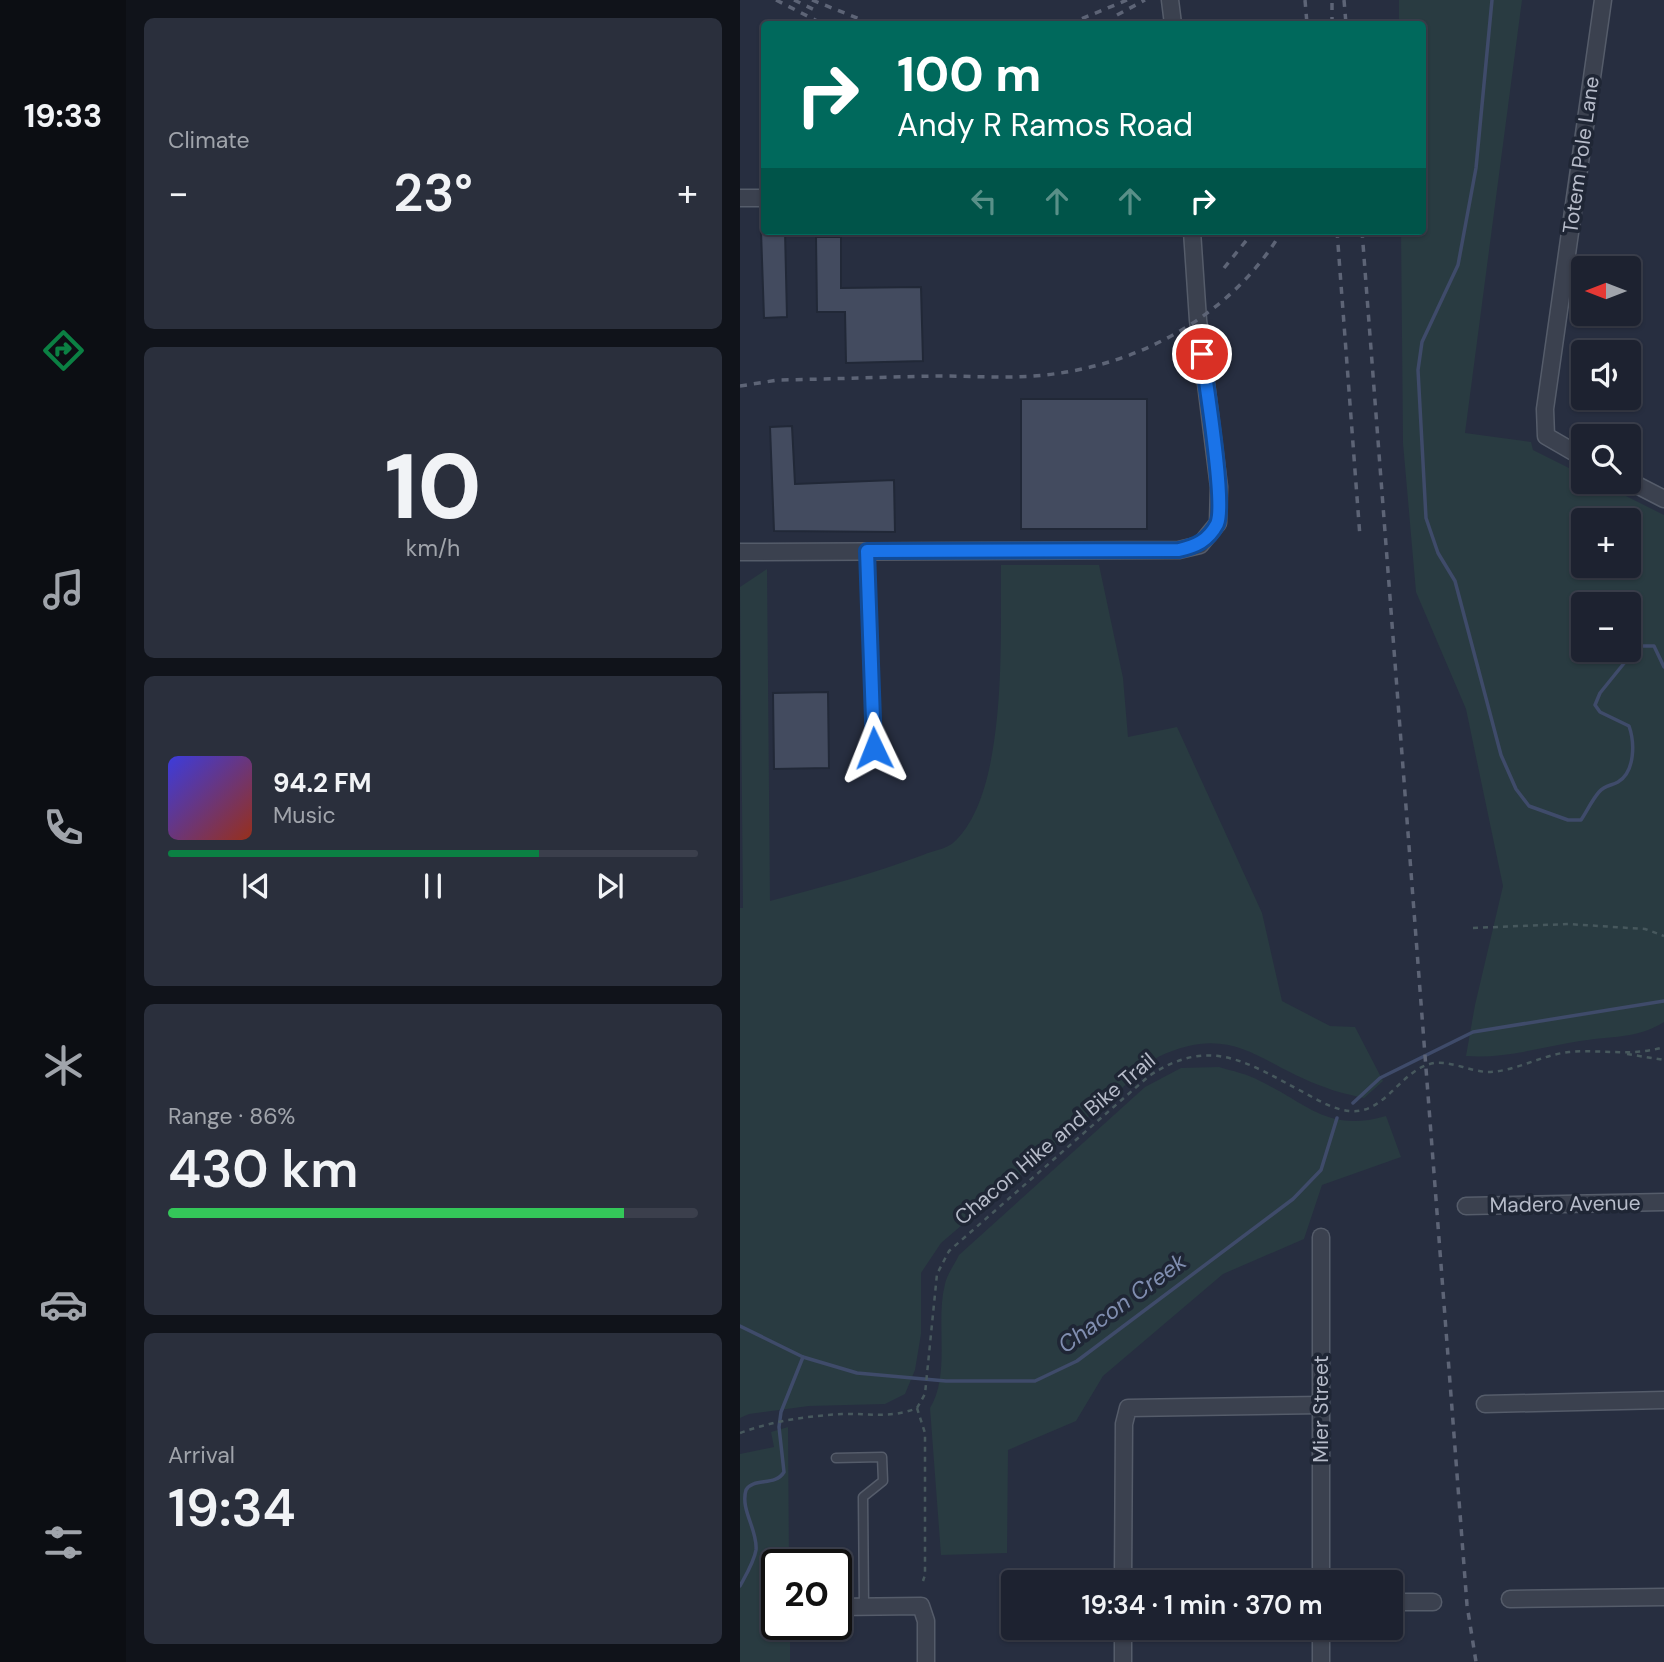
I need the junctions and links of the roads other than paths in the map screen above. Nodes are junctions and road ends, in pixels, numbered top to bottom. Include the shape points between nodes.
1 (1170, 0) edge
2 (1603, 0) edge
3 (1173, 21) edge
4 (740, 198) edge
5 (761, 198) edge
6 (1192, 235) edge
7 (1571, 450) edge
8 (1641, 487) edge
9 (1664, 499) edge
10 (867, 551) junction
11 (740, 552) edge
12 (874, 748) dead end
13 (1664, 1202) edge
14 (1466, 1206) dead end
15 (1321, 1237) dead end
16 (1664, 1400) edge
17 (1485, 1404) dead end
18 (1321, 1405) junction
19 (836, 1458) dead end
20 (1123, 1570) edge
21 (1321, 1570) edge
22 (1664, 1597) edge
23 (1510, 1599) dead end
24 (1403, 1602) edge
25 (1433, 1602) dead end
26 (852, 1606) edge
27 (864, 1606) junction
28 (1123, 1640) edge
29 (1321, 1640) edge
30 (926, 1662) edge
31 (1123, 1662) edge
32 (1321, 1662) edge

1 - 3 street
2 - 7 street, Totem Pole Lane via 1545,409 1546,436
4 - 5 street
6 - 10 street via 1219,487 1218,523 1200,545 1179,550
8 - 9 street
10 - 11 street
10 - 12 lane
13 - 14 street, Madero Avenue
15 - 18 street, Mier Street
16 - 17 street
18 - 20 street via 1128,1408 1124,1424
18 - 21 street, Mier Street
19 - 27 lane via 882,1457 883,1481 863,1497
22 - 23 street
24 - 25 street
26 - 27 street
27 - 30 street via 921,1606 926,1621
28 - 31 street
29 - 32 street

